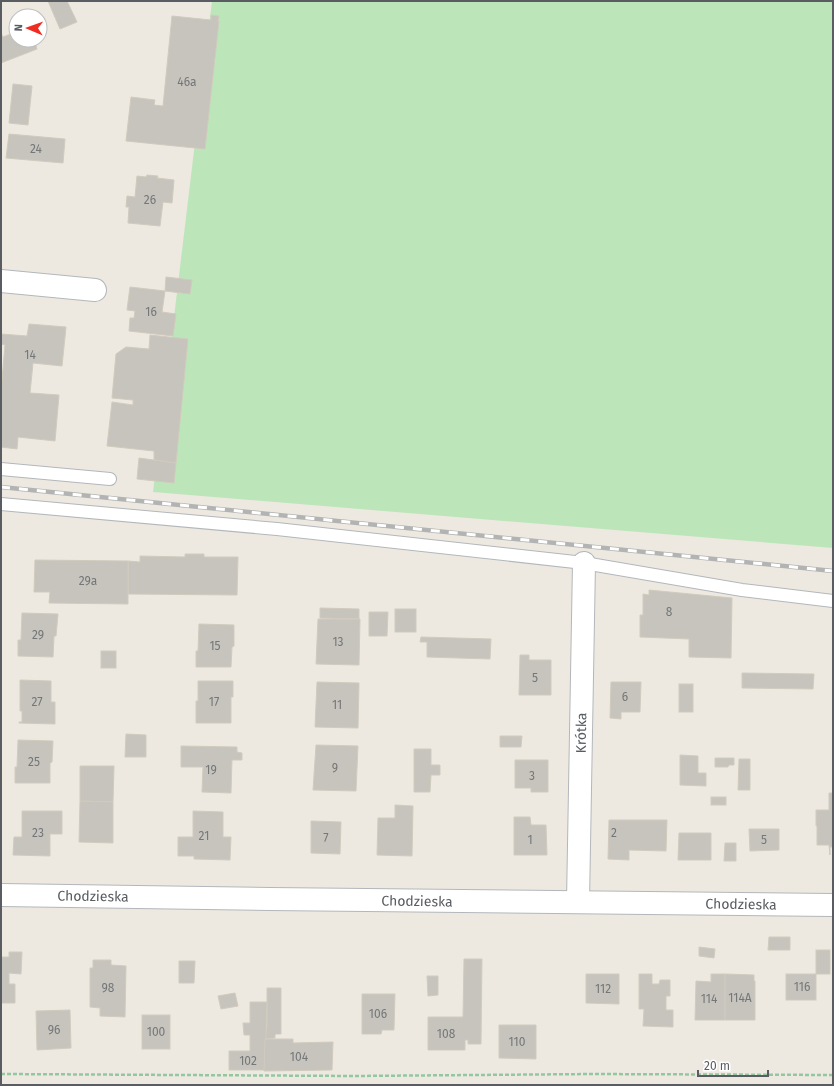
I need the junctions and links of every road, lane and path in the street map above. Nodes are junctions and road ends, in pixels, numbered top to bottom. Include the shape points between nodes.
1 (1, 281) edge
2 (95, 290) dead end
3 (1, 468) edge
4 (110, 479) dead end
5 (1, 504) edge
6 (584, 563) junction
7 (833, 601) edge
8 (1, 895) edge
9 (578, 902) junction
10 (833, 905) edge
11 (1, 1074) edge
12 (833, 1075) edge

1 - 2 street
3 - 4 lane
5 - 6 lane via 277,529
6 - 7 lane via 742,590
6 - 9 street, Krótka
8 - 9 street, Chodzieska
9 - 10 street, Chodzieska
11 - 12 path

